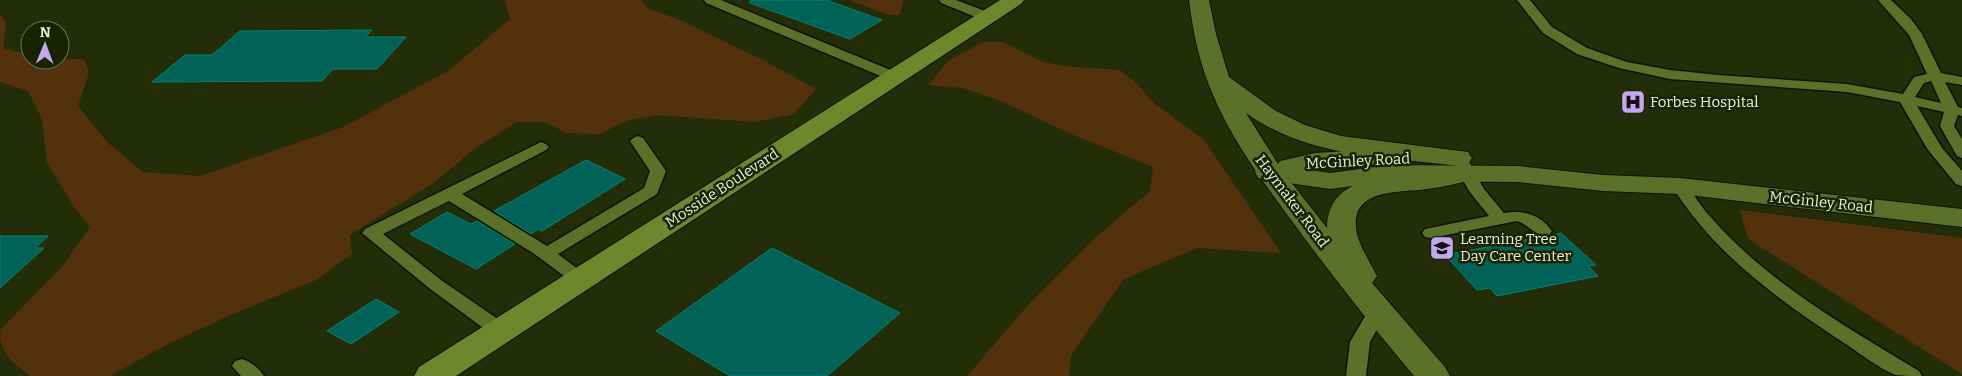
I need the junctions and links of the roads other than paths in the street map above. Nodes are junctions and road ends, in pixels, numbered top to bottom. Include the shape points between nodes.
1 (710, 0) edge
2 (945, 0) edge
3 (1014, 0) edge
4 (1199, 0) edge
5 (1523, 0) edge
6 (1884, 0) edge
7 (988, 17) junction
8 (1906, 22) joint
9 (1936, 76) junction
10 (894, 77) junction
11 (1217, 78) junction
12 (1962, 81) edge
13 (1906, 100) junction
14 (1957, 111) edge
15 (638, 141) dead end
16 (541, 147) dead end
17 (1962, 153) edge
18 (1463, 165) junction
19 (1268, 172) junction
20 (1962, 181) edge
21 (1680, 186) junction
22 (450, 194) junction
23 (1962, 218) edge
24 (1500, 219) junction
25 (1543, 231) dead end
26 (1431, 234) dead end
27 (546, 254) junction
28 (581, 280) junction
29 (1378, 312) junction
30 (501, 331) junction
31 (431, 376) edge
32 (1356, 376) edge
33 (1432, 376) edge
34 (1912, 376) edge

1 - 10 lane
2 - 7 lane
3 - 7 main road, Mosside Boulevard
4 - 11 street, Haymaker Road via 1202,28
5 - 13 lane via 1534,18 1555,36 1590,54 1617,63 1676,75 1847,88
6 - 8 lane
7 - 10 main road, Mosside Boulevard
8 - 9 lane
9 - 12 lane
9 - 13 lane via 1920,80
9 - 14 lane
10 - 28 main road, Mosside Boulevard
11 - 18 street via 1256,110 1326,142 1378,151 1413,152
11 - 19 street, Haymaker Road via 1253,150
13 - 14 lane
13 - 20 lane via 1936,150
14 - 17 lane via 1947,126
15 - 27 lane via 658,171 651,191
16 - 22 lane
18 - 19 street, McGinley Road via 1330,180
18 - 21 street, McGinley Road via 1603,183
18 - 24 lane via 1477,191
18 - 29 street via 1427,180 1365,189 1351,199 1344,211 1341,227
19 - 29 street, Haymaker Road
21 - 23 street, McGinley Road
21 - 34 lane via 1702,218 1787,294
22 - 27 lane
22 - 30 lane via 371,234
24 - 25 lane via 1524,216
24 - 26 lane
27 - 28 lane
28 - 30 main road, Mosside Boulevard
29 - 32 lane via 1360,342
29 - 33 street, Haymaker Road
30 - 31 main road, Mosside Boulevard

